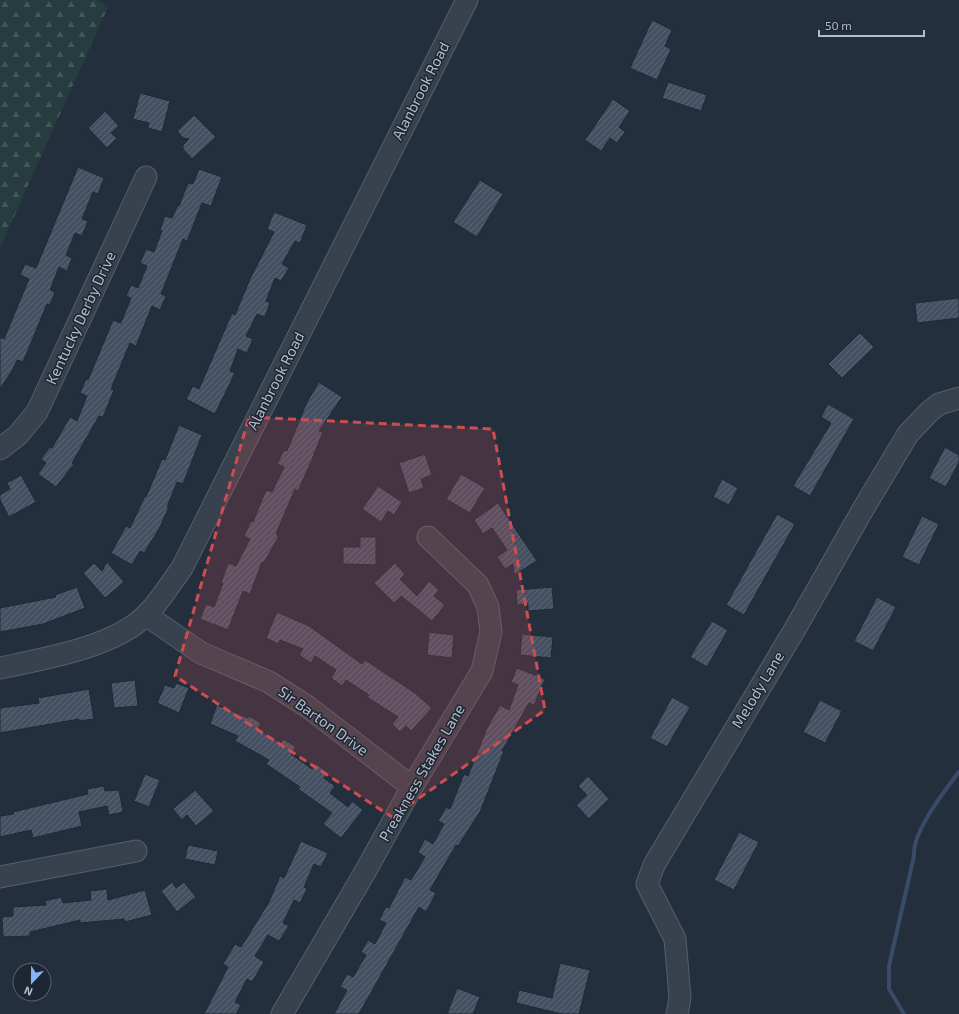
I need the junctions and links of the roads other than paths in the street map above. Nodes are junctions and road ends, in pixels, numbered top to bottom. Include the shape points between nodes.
1 (467, 0) edge
2 (146, 177) dead end
3 (959, 398) edge
4 (0, 449) edge
5 (428, 537) dead end
6 (146, 616) junction
7 (0, 668) edge
8 (412, 786) junction
9 (136, 851) dead end
10 (0, 878) edge
11 (282, 1014) edge
12 (677, 1014) edge

1 - 6 street, Alanbrook Road via 182,568
2 - 4 street, Kentucky Derby Drive via 37,412 18,435
3 - 12 street, Melody Lane via 940,404 928,412 908,434 654,865 647,884 675,939 680,998
5 - 8 street, Preakness Stakes Lane via 478,585 488,606 491,632 482,671
6 - 7 street, Alanbrook Road via 99,644
6 - 8 street, Sir Barton Drive via 201,653 269,682 308,707
8 - 11 street, Preakness Stakes Lane
9 - 10 street

